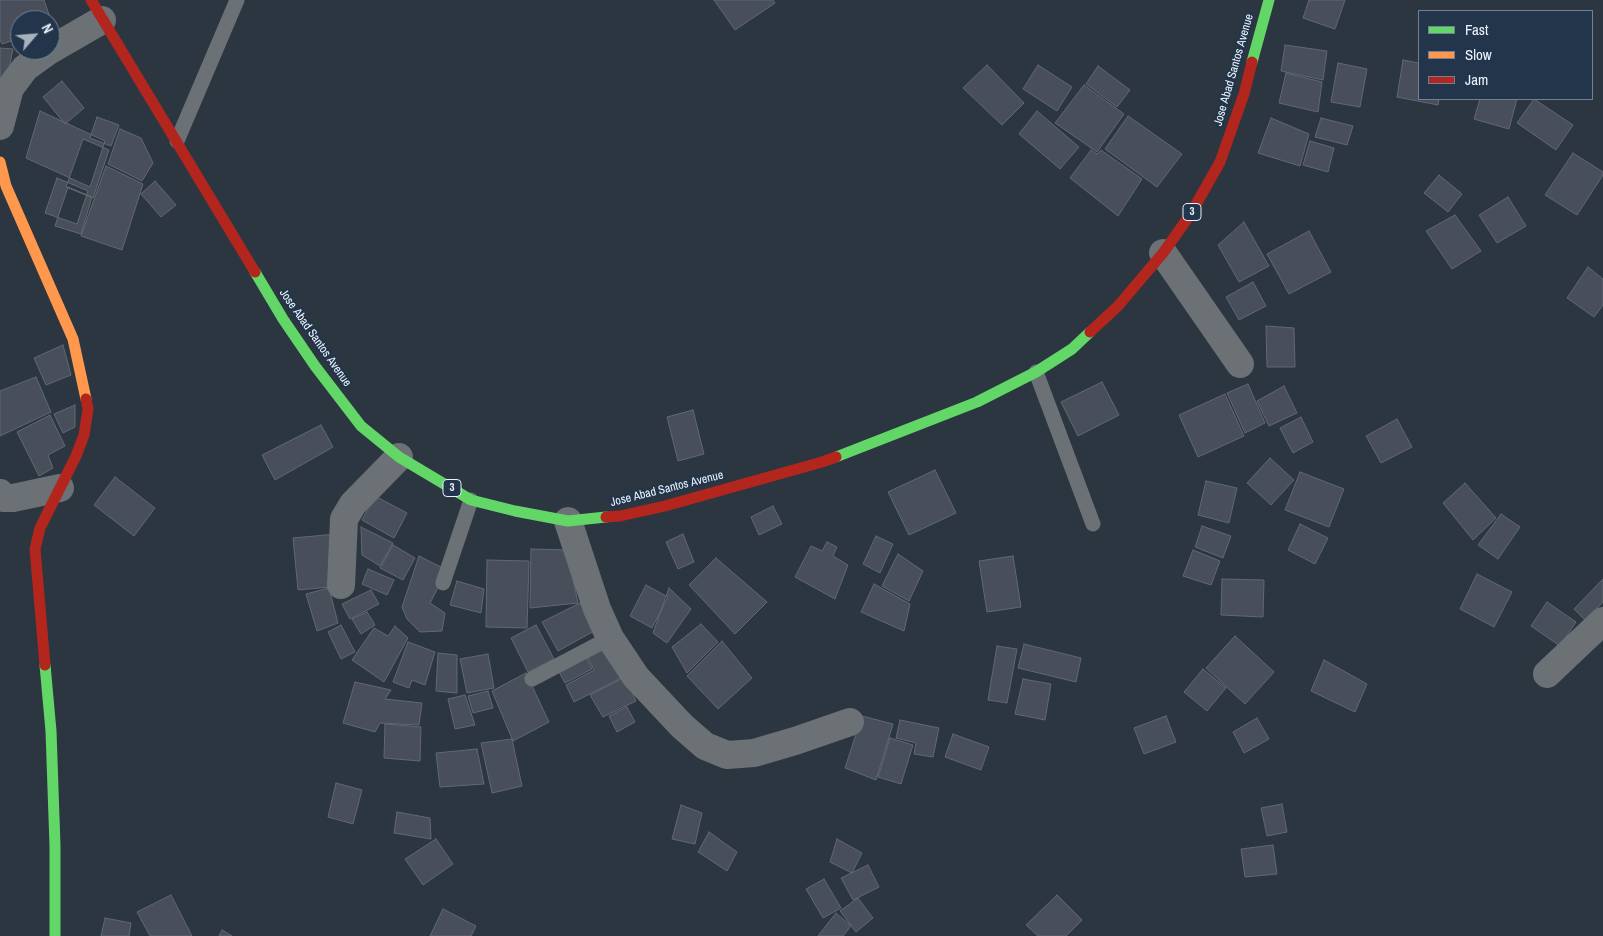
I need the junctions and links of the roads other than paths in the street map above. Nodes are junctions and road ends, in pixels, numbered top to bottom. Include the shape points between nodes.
1 (237, 0) edge
2 (1268, 0) edge
3 (96, 10) edge
4 (60, 41) edge
5 (36, 60) edge
6 (0, 126) edge
7 (177, 141) junction
8 (0, 162) edge
9 (1163, 253) junction
10 (1240, 364) dead end
11 (1036, 372) junction
12 (399, 457) junction
13 (60, 488) junction
14 (0, 493) edge
15 (471, 500) junction
16 (568, 521) junction
17 (1093, 524) dead end
18 (443, 583) dead end
19 (342, 585) dead end
20 (1603, 621) edge
21 (610, 638) junction
22 (1547, 674) dead end
23 (532, 679) dead end
24 (850, 722) dead end
25 (55, 936) edge

1 - 7 lane
2 - 9 main road, Jose Abad Santos Avenue / 3 via 1244,94 1220,162 1190,215
3 - 4 street
3 - 7 main road, Jose Abad Santos Avenue / 3
5 - 6 street via 25,68 10,88
7 - 12 main road, Jose Abad Santos Avenue / 3 via 283,319 315,366 361,426
8 - 13 main road via 6,186 73,339 84,385 88,409 84,435
9 - 10 street
9 - 11 main road, Jose Abad Santos Avenue / 3 via 1118,306 1072,349
11 - 16 main road, Jose Abad Santos Avenue / 3 via 977,402 822,462 664,506 620,516
11 - 17 lane
12 - 15 main road, Jose Abad Santos Avenue / 3
12 - 19 street via 353,504 344,519
13 - 14 street via 13,498 4,498
13 - 25 main road via 40,528 35,548 51,731
15 - 16 main road, Jose Abad Santos Avenue / 3
15 - 18 lane
16 - 21 street via 594,601
20 - 22 street
21 - 23 lane
21 - 24 street via 636,676 682,726 705,746 727,755 754,753

